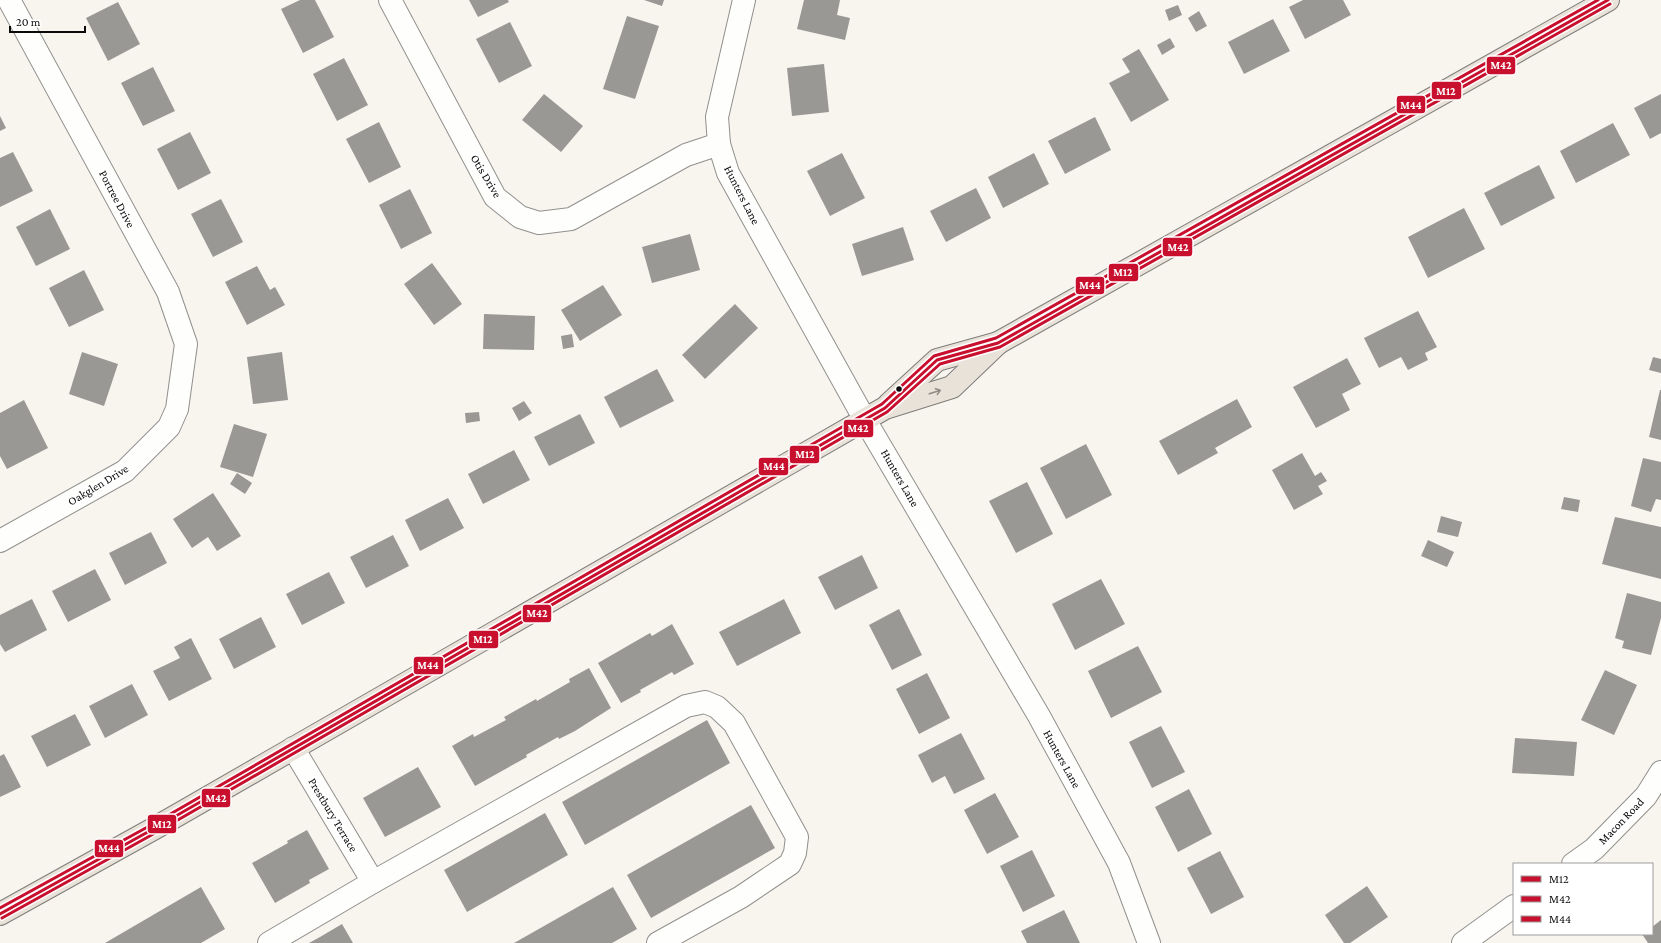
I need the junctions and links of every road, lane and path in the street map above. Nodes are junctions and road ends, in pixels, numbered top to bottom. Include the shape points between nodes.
1 (9, 0) edge
2 (390, 0) edge
3 (744, 0) edge
4 (1608, 0) edge
5 (719, 144) junction
6 (998, 343) junction
7 (885, 408) junction
8 (177, 409) joint
9 (865, 420) junction
10 (0, 541) edge
11 (293, 748) junction
12 (1661, 772) edge
13 (1574, 863) edge
14 (373, 882) junction
15 (1513, 907) edge
16 (0, 914) edge
17 (269, 943) edge
18 (658, 943) edge
19 (1149, 943) edge
20 (1463, 943) edge

1 - 8 street, Portree Drive via 168,292 186,344
2 - 5 street, Otis Drive via 495,197 520,217 539,223 571,219 686,155
3 - 5 street, Hunters Lane via 716,117
4 - 6 main road
5 - 9 street, Hunters Lane via 728,173
7 -> 6 main road via 952,387
6 - 7 main road via 937,360
7 - 9 main road
8 - 10 street, Oakglen Drive via 169,427 125,471
9 - 11 main road
9 - 19 street, Hunters Lane via 1039,716 1119,863
11 - 14 street, Prestbury Terrace
11 - 16 main road
12 - 13 street, Macon Road via 1646,796 1594,849
14 - 17 street
14 - 18 street via 686,706 705,702 717,706 734,723 797,837 795,853 790,864 741,897
15 - 20 street

